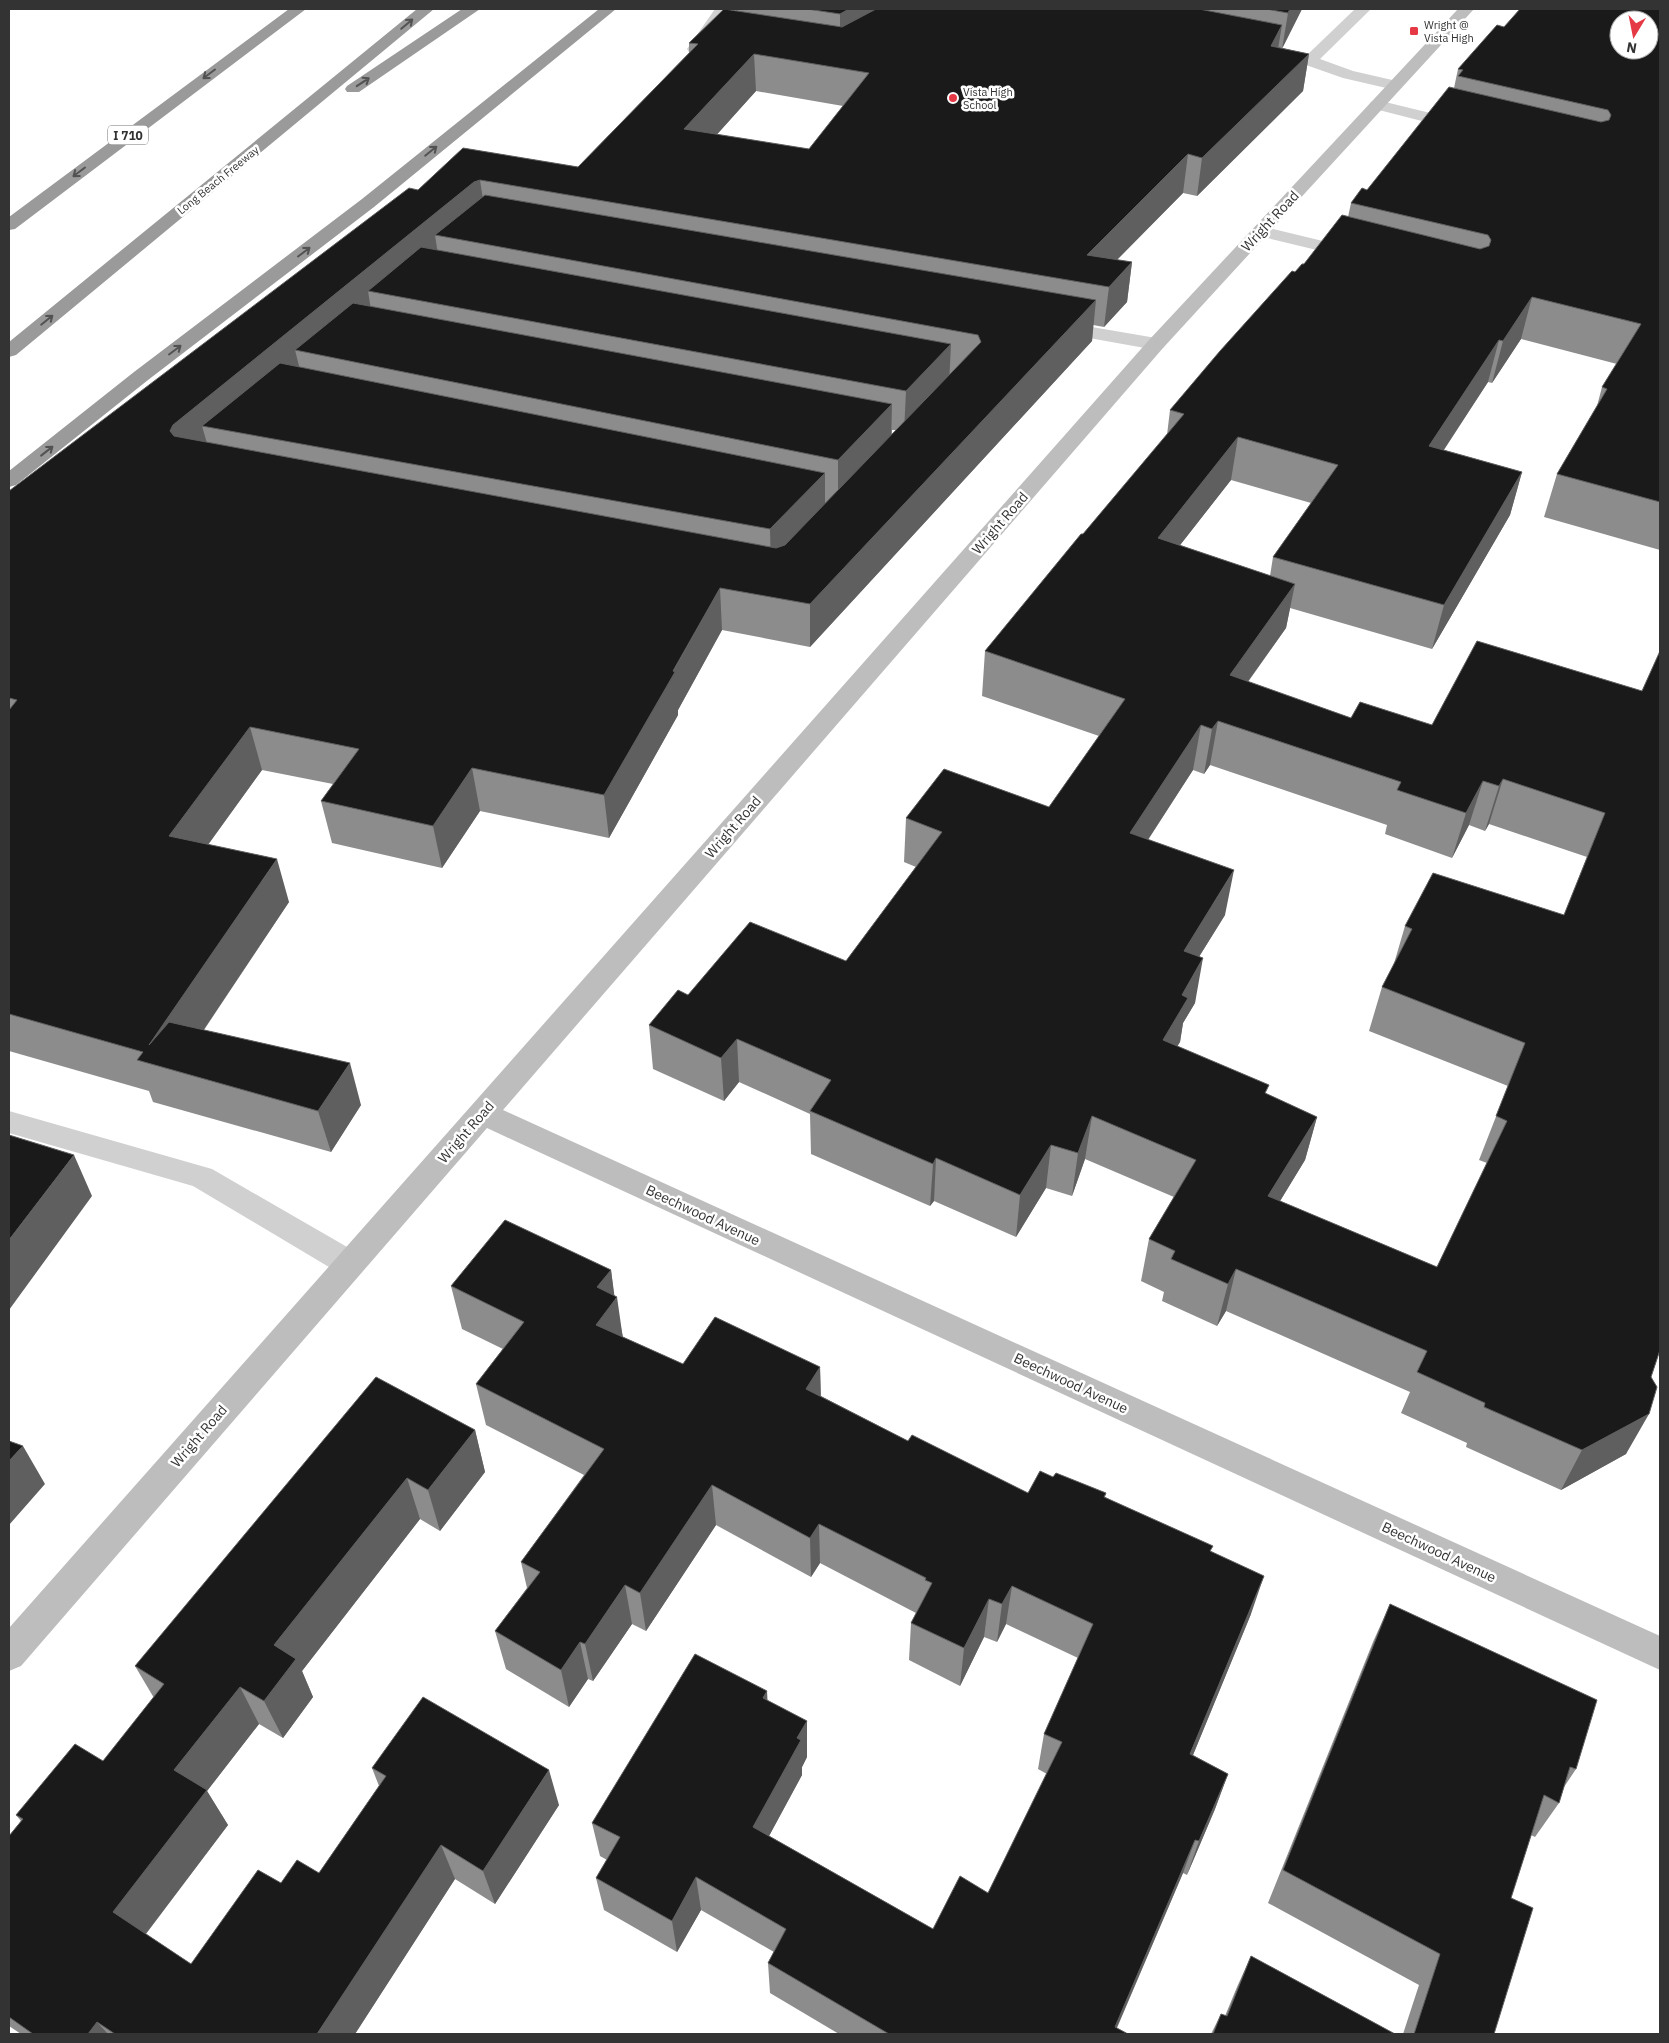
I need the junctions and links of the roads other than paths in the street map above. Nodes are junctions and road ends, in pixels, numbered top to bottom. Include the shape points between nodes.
1 (289, 9) edge
2 (298, 9) edge
3 (426, 9) edge
4 (472, 9) edge
5 (608, 9) edge
6 (722, 9) edge
7 (1363, 9) edge
8 (1466, 9) edge
9 (703, 36) junction
10 (722, 39) edge
11 (248, 45) junction
12 (1261, 52) edge
13 (687, 58) edge
14 (1309, 62) junction
15 (1395, 85) junction
16 (1377, 105) junction
17 (1479, 130) edge
18 (235, 166) junction
19 (9, 225) edge
20 (1261, 231) junction
21 (1375, 259) edge
22 (1039, 324) edge
23 (1156, 344) junction
24 (9, 351) edge
25 (9, 481) edge
26 (482, 1114) junction
27 (9, 1122) edge
28 (350, 1264) junction
29 (1660, 1653) edge
30 (9, 1654) edge

1 - 11 highway
2 - 11 highway, I 710
18 -> 3 highway, Long Beach Freeway
18 -> 4 highway
25 -> 5 highway via 368,203
6 - 9 lane
7 - 14 lane
8 - 15 street, Wright Road
9 - 10 lane
9 - 13 lane
11 -> 19 highway, I 710
12 - 14 lane
14 - 15 lane via 1349,76
15 - 16 street, Wright Road
16 - 17 lane
16 - 20 street, Wright Road
24 -> 18 highway, Long Beach Freeway
20 - 21 lane
20 - 23 street, Wright Road
22 - 23 lane
23 - 26 street, Wright Road
26 - 28 street, Wright Road
26 - 29 street, Beechwood Avenue
27 - 28 lane via 202,1177
28 - 30 street, Wright Road

